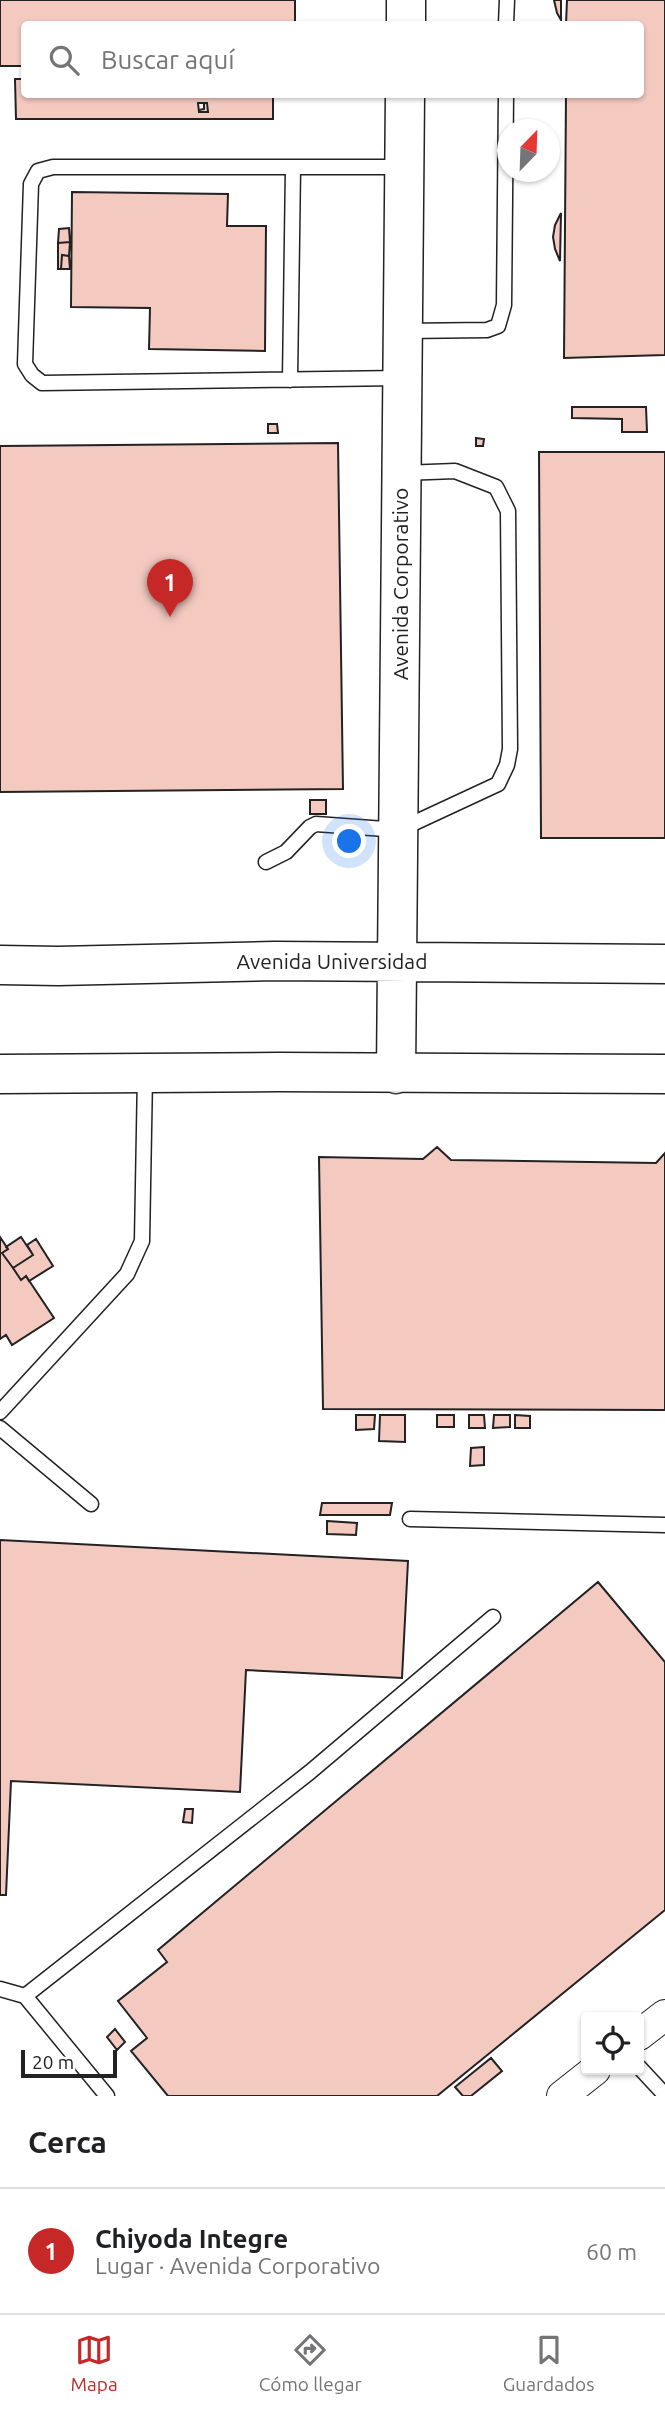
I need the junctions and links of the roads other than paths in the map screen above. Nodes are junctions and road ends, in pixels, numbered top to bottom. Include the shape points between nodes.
1 (406, 0) edge
2 (506, 0) edge
3 (406, 21) edge
4 (506, 21) edge
5 (405, 98) edge
6 (506, 98) edge
7 (404, 167) junction
8 (293, 168) junction
9 (402, 331) junction
10 (402, 378) junction
11 (290, 380) junction
12 (402, 473) junction
13 (399, 830) junction
14 (265, 862) dead end
15 (397, 961) junction
16 (665, 964) edge
17 (0, 965) edge
18 (145, 1073) junction
19 (0, 1074) edge
20 (396, 1074) junction
21 (665, 1074) edge
22 (0, 1412) edge
23 (0, 1428) edge
24 (91, 1504) dead end
25 (410, 1519) dead end
26 (665, 1525) edge
27 (493, 1617) dead end
28 (0, 1989) edge
29 (25, 1996) junction
30 (665, 2015) edge
31 (644, 2031) edge
32 (644, 2072) edge
33 (590, 2075) edge
34 (571, 2094) edge
35 (665, 2095) edge
36 (107, 2096) edge

1 - 3 street
2 - 4 lane
5 - 7 street, Avenida Corporativo
6 - 9 lane via 504,305 498,326
7 - 8 lane
7 - 9 street, Avenida Corporativo
8 - 11 lane
8 - 11 lane via 53,167 38,171 31,184 25,364 42,383
9 - 10 street, Avenida Corporativo
10 - 11 lane
10 - 12 street, Avenida Corporativo
12 - 13 street, Avenida Corporativo
12 - 13 lane via 455,471 496,487 508,512 510,749 498,784
13 - 14 lane via 316,824 286,852
13 - 15 street, Avenida Corporativo
15 - 16 street, Avenida Universidad
15 - 17 street, Avenida Universidad
15 - 20 street, Avenida Corporativo
18 - 19 street
18 - 20 street
18 - 22 lane via 142,1241 135,1261
20 - 21 street
23 - 24 lane
25 - 26 lane
27 - 29 lane via 310,1772
28 - 29 lane
29 - 36 lane
30 - 31 street
32 - 35 lane
33 - 34 street

